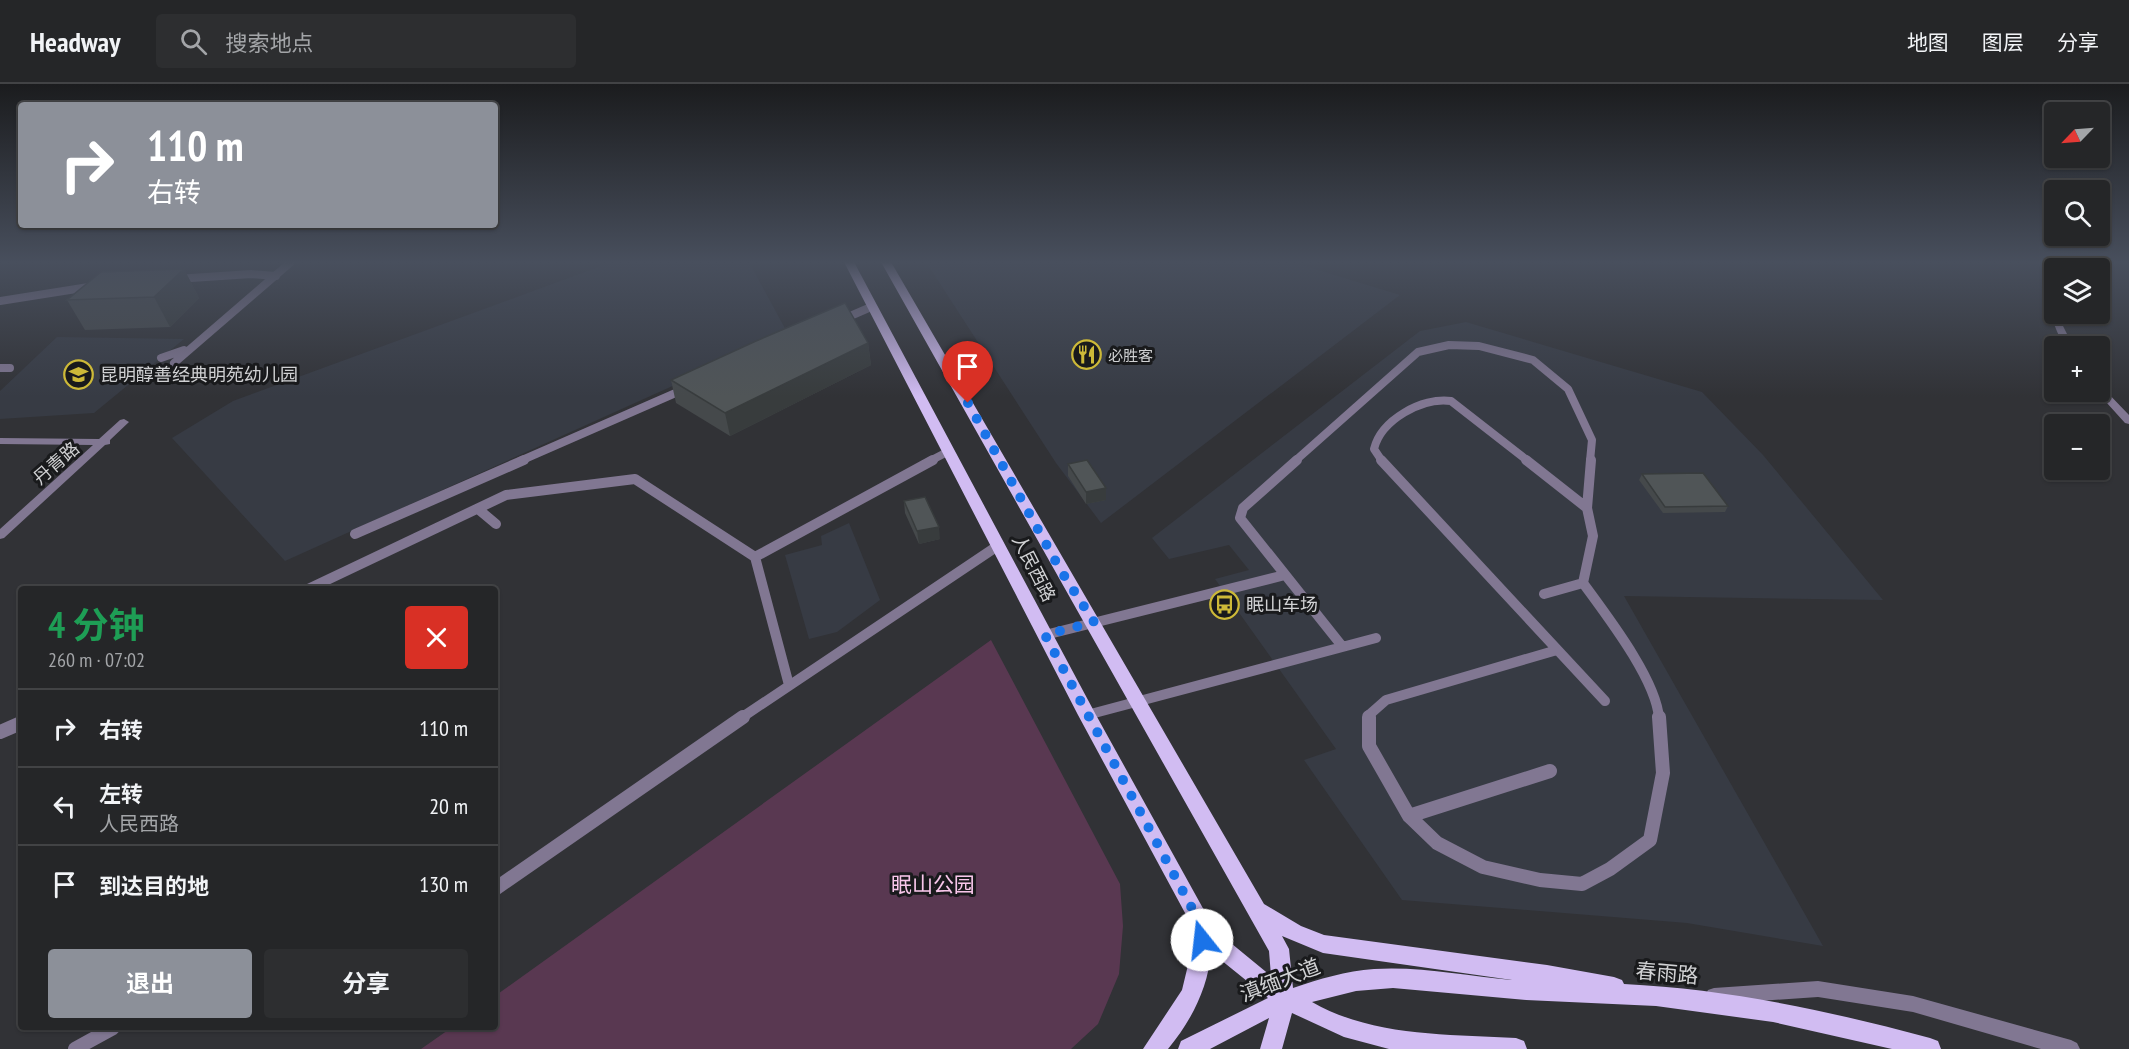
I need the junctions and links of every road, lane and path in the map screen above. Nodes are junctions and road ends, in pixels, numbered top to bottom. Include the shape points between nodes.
1 (239, 307) edge
2 (872, 307) joint
3 (912, 307) edge
4 (828, 326) edge
5 (197, 343) junction
6 (161, 358) dead end
7 (174, 363) dead end
8 (0, 368) edge
9 (10, 368) dead end
10 (699, 383) edge
11 (2110, 401) edge
12 (2129, 421) edge
13 (124, 422) dead end
14 (0, 441) edge
15 (106, 442) junction
16 (949, 451) junction
17 (1587, 508) junction
18 (478, 509) junction
19 (496, 524) dead end
20 (355, 534) dead end
21 (0, 535) edge
22 (999, 544) junction
23 (755, 556) junction
24 (1285, 574) junction
25 (1583, 583) junction
26 (314, 586) edge
27 (1544, 594) dead end
28 (1094, 622) junction
29 (1045, 635) junction
30 (1376, 638) dead end
31 (1342, 646) junction
32 (1557, 650) junction
33 (789, 685) junction
34 (1138, 702) junction
35 (1605, 702) dead end
36 (1087, 715) junction
37 (18, 724) edge
38 (0, 732) edge
39 (1550, 771) dead end
40 (1409, 816) junction
41 (498, 887) edge
42 (1257, 909) junction
43 (1201, 925) junction
44 (1395, 979) joint
45 (1284, 998) junction
46 (1677, 998) junction
47 (109, 1030) edge
48 (1429, 1045) edge
49 (75, 1049) edge
50 (1154, 1049) edge
51 (1189, 1049) edge
52 (1271, 1049) edge
53 (1396, 1049) edge
54 (1516, 1049) edge
55 (1930, 1049) edge
56 (2071, 1049) edge

1 - 5 lane
2 - 4 lane
2 - 16 main road, 人民西路
3 - 28 main road, 人民西路
5 - 6 lane
5 - 7 lane
8 - 9 lane
10 - 20 lane
11 - 12 street
13 - 15 street, 丹青路 via 101,444
14 - 15 street
15 - 21 street, 丹青路
16 - 22 main road, 人民西路
16 - 23 lane
17 - 24 lane via 1592,440 1568,389 1533,360 1479,346 1449,345 1418,352 1243,508 1240,518
17 - 25 lane via 1593,536
17 - 32 lane via 1451,401 1425,400 1377,436 1374,449 1386,468
18 - 19 lane
18 - 23 lane via 506,495 635,479
18 - 26 lane
22 - 29 main road, 人民西路
22 - 33 lane
23 - 33 lane
24 - 28 lane
24 - 31 lane
25 - 27 lane
25 - 40 lane via 1618,632 1658,702 1663,773 1650,840 1582,884 1561,882 1483,867 1437,843
28 - 29 lane
28 - 34 main road, 人民西路
29 - 36 main road, 人民西路
30 - 31 lane
31 - 34 lane
32 - 35 lane
32 - 40 lane via 1386,700 1369,715 1369,746
33 - 41 lane
34 - 36 lane
34 - 42 main road, 人民西路
36 - 43 main road, 人民西路
37 - 38 lane
39 - 40 lane
42 - 45 main road, 人民西路 via 1279,949
42 - 46 main road via 1323,944 1547,975
43 - 45 main road via 1236,963
43 - 50 main road via 1203,955 1196,985 1177,1022
44 - 45 main road, 滇缅大道 via 1356,981
44 - 46 main road, 春雨路
45 - 48 main road via 1342,1027
45 - 51 main road, 滇缅大道
45 - 52 main road, 人民西路
46 - 55 main road, 春雨路 via 1786,1014
46 - 56 street via 1818,989 1913,1004
47 - 49 lane
48 - 53 main road
48 - 54 main road

